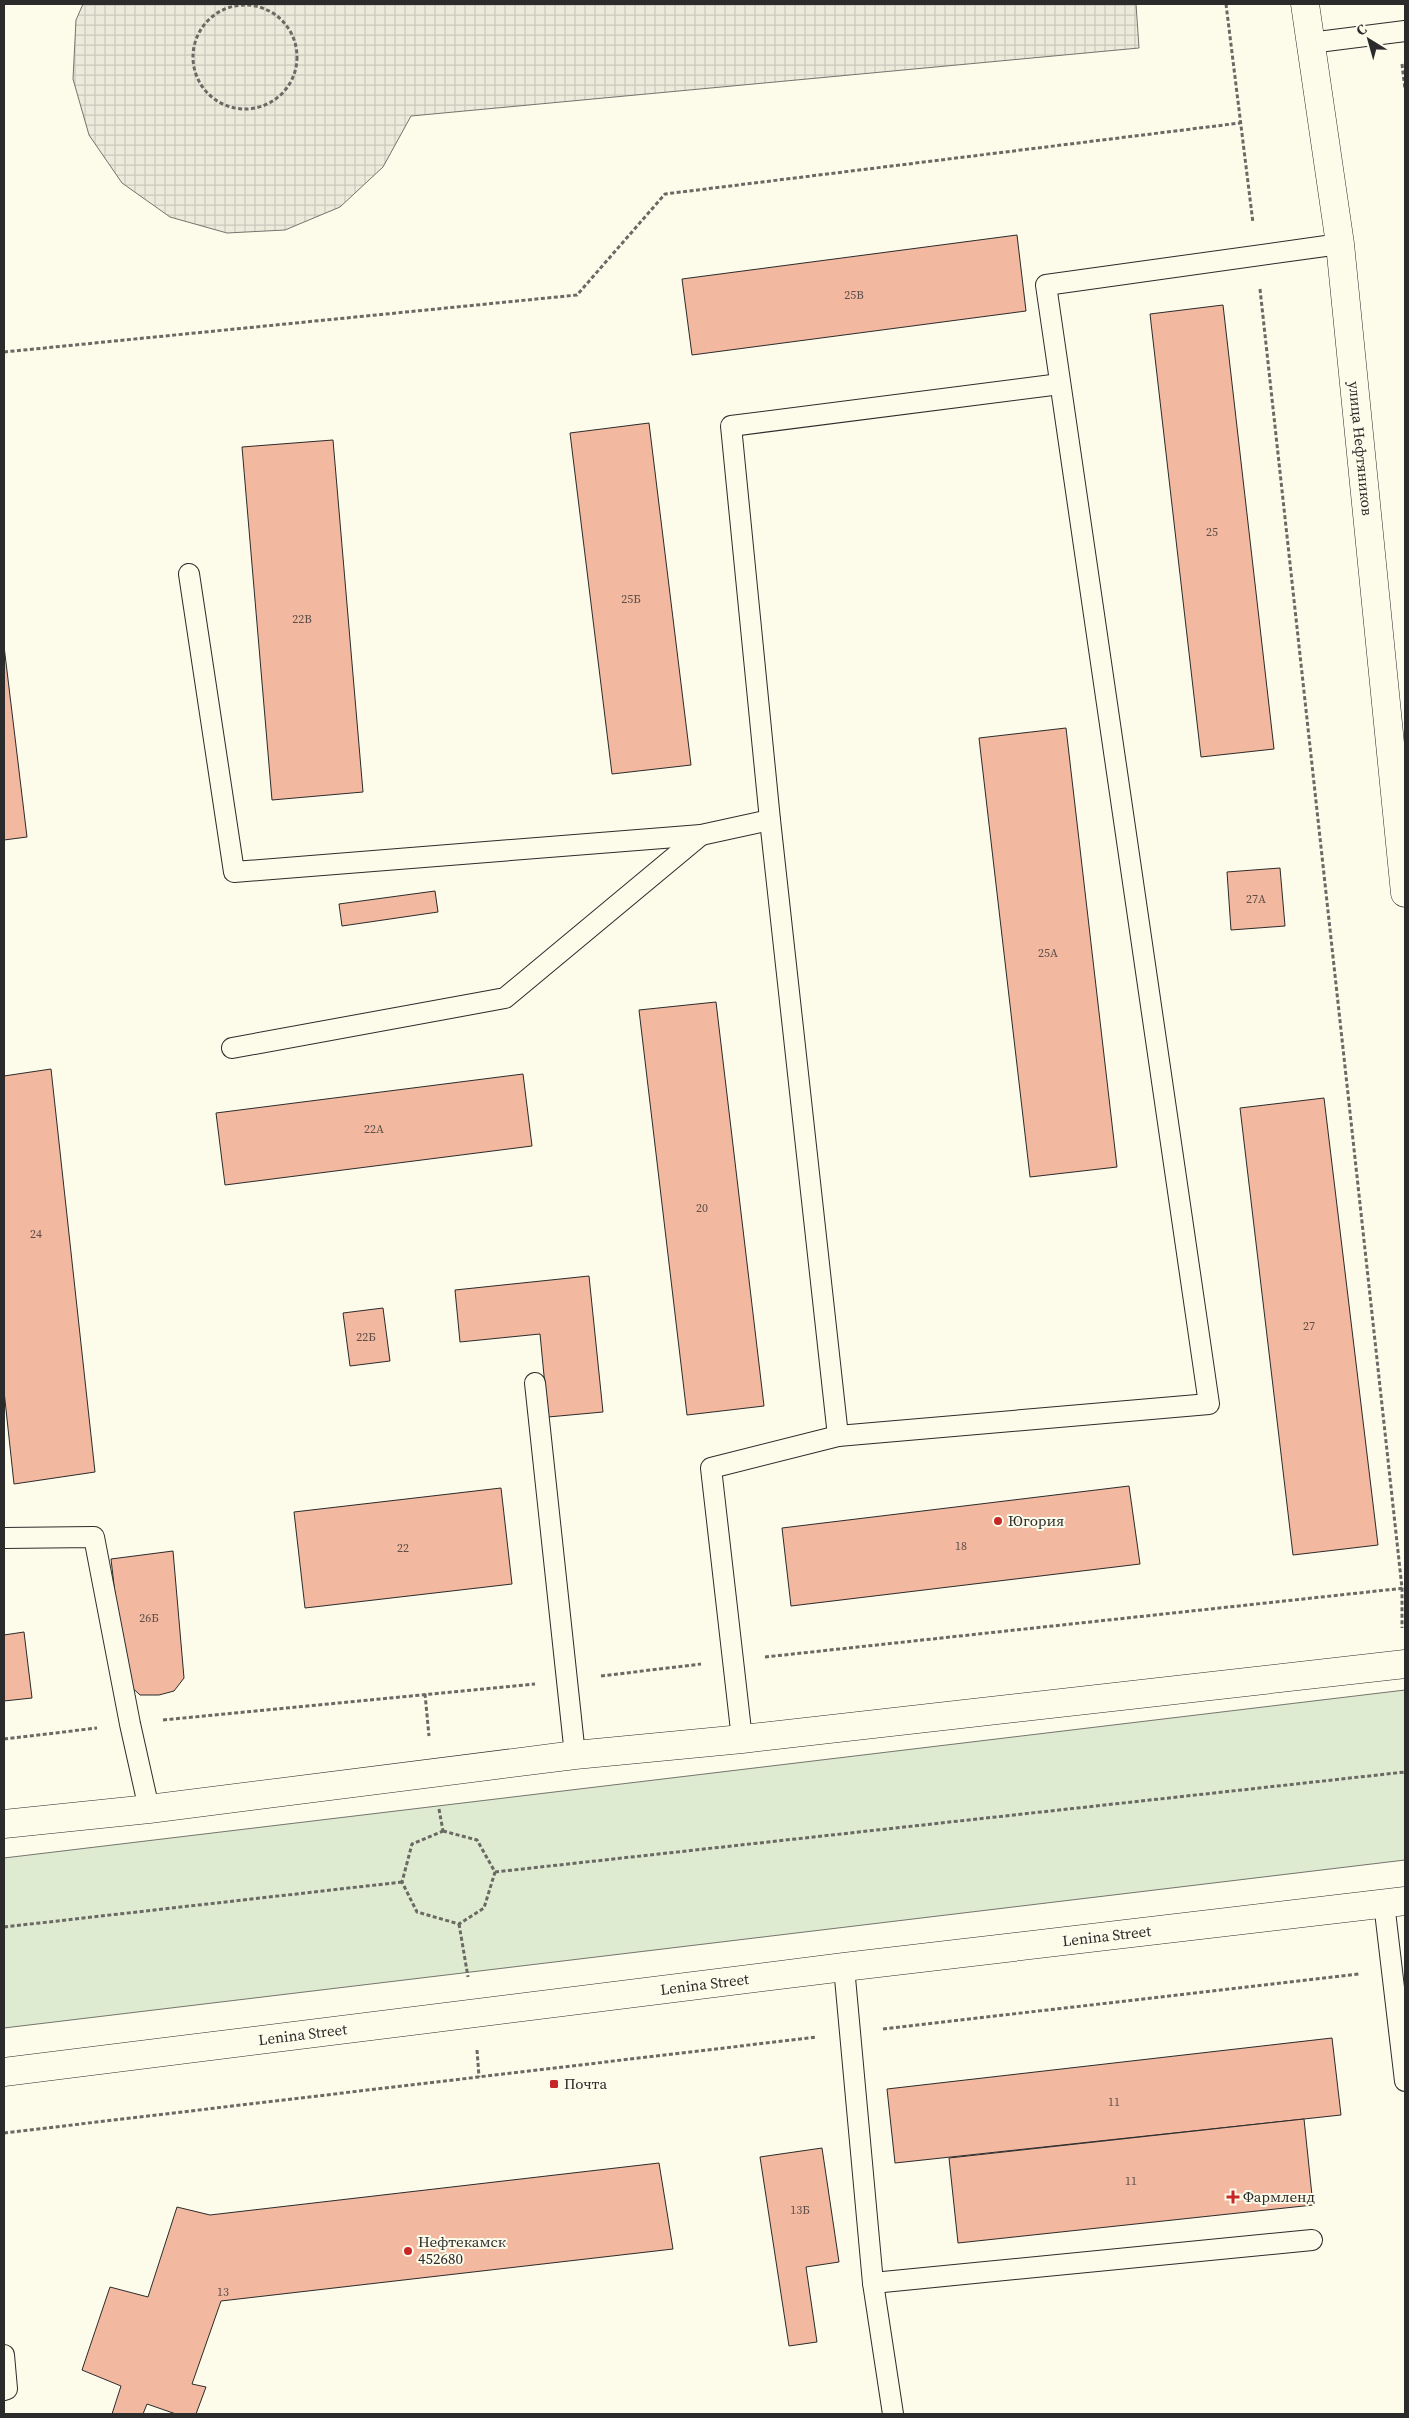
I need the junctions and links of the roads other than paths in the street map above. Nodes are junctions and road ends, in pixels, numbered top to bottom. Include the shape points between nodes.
1 (1305, 4) edge
2 (1405, 31) edge
3 (1310, 43) junction
4 (1340, 244) junction
5 (1060, 384) junction
6 (189, 574) dead end
7 (770, 820) junction
8 (701, 835) junction
9 (1405, 892) edge
10 (232, 1048) dead end
11 (535, 1383) dead end
12 (838, 1436) junction
13 (4, 1538) edge
14 (1404, 1664) edge
15 (742, 1739) junction
16 (575, 1755) junction
17 (149, 1809) junction
18 (4, 1824) edge
19 (1395, 1902) edge
20 (844, 1967) junction
21 (4, 2072) edge
22 (1405, 2082) edge
23 (1312, 2240) dead end
24 (873, 2284) junction
25 (4, 2355) edge
26 (4, 2390) edge
27 (893, 2414) edge

1 - 3 main road, улица Нефтяников
2 - 3 lane
3 - 4 main road, улица Нефтяников
4 - 5 lane via 1046,285
4 - 9 main road, улица Нефтяников
5 - 7 lane via 731,426
5 - 12 lane via 1209,1404
6 - 8 lane via 234,872
7 - 8 lane
7 - 12 lane
8 - 10 lane via 505,998
11 - 16 lane
12 - 15 lane via 711,1468
13 - 17 lane via 94,1537
14 - 15 main road
15 - 16 main road
16 - 17 main road
17 - 18 main road
19 - 20 main road, Lenina Street
19 - 22 lane via 1392,1970
20 - 21 main road, Lenina Street
20 - 24 lane
23 - 24 lane
24 - 27 lane
25 - 26 lane via 7,2389

